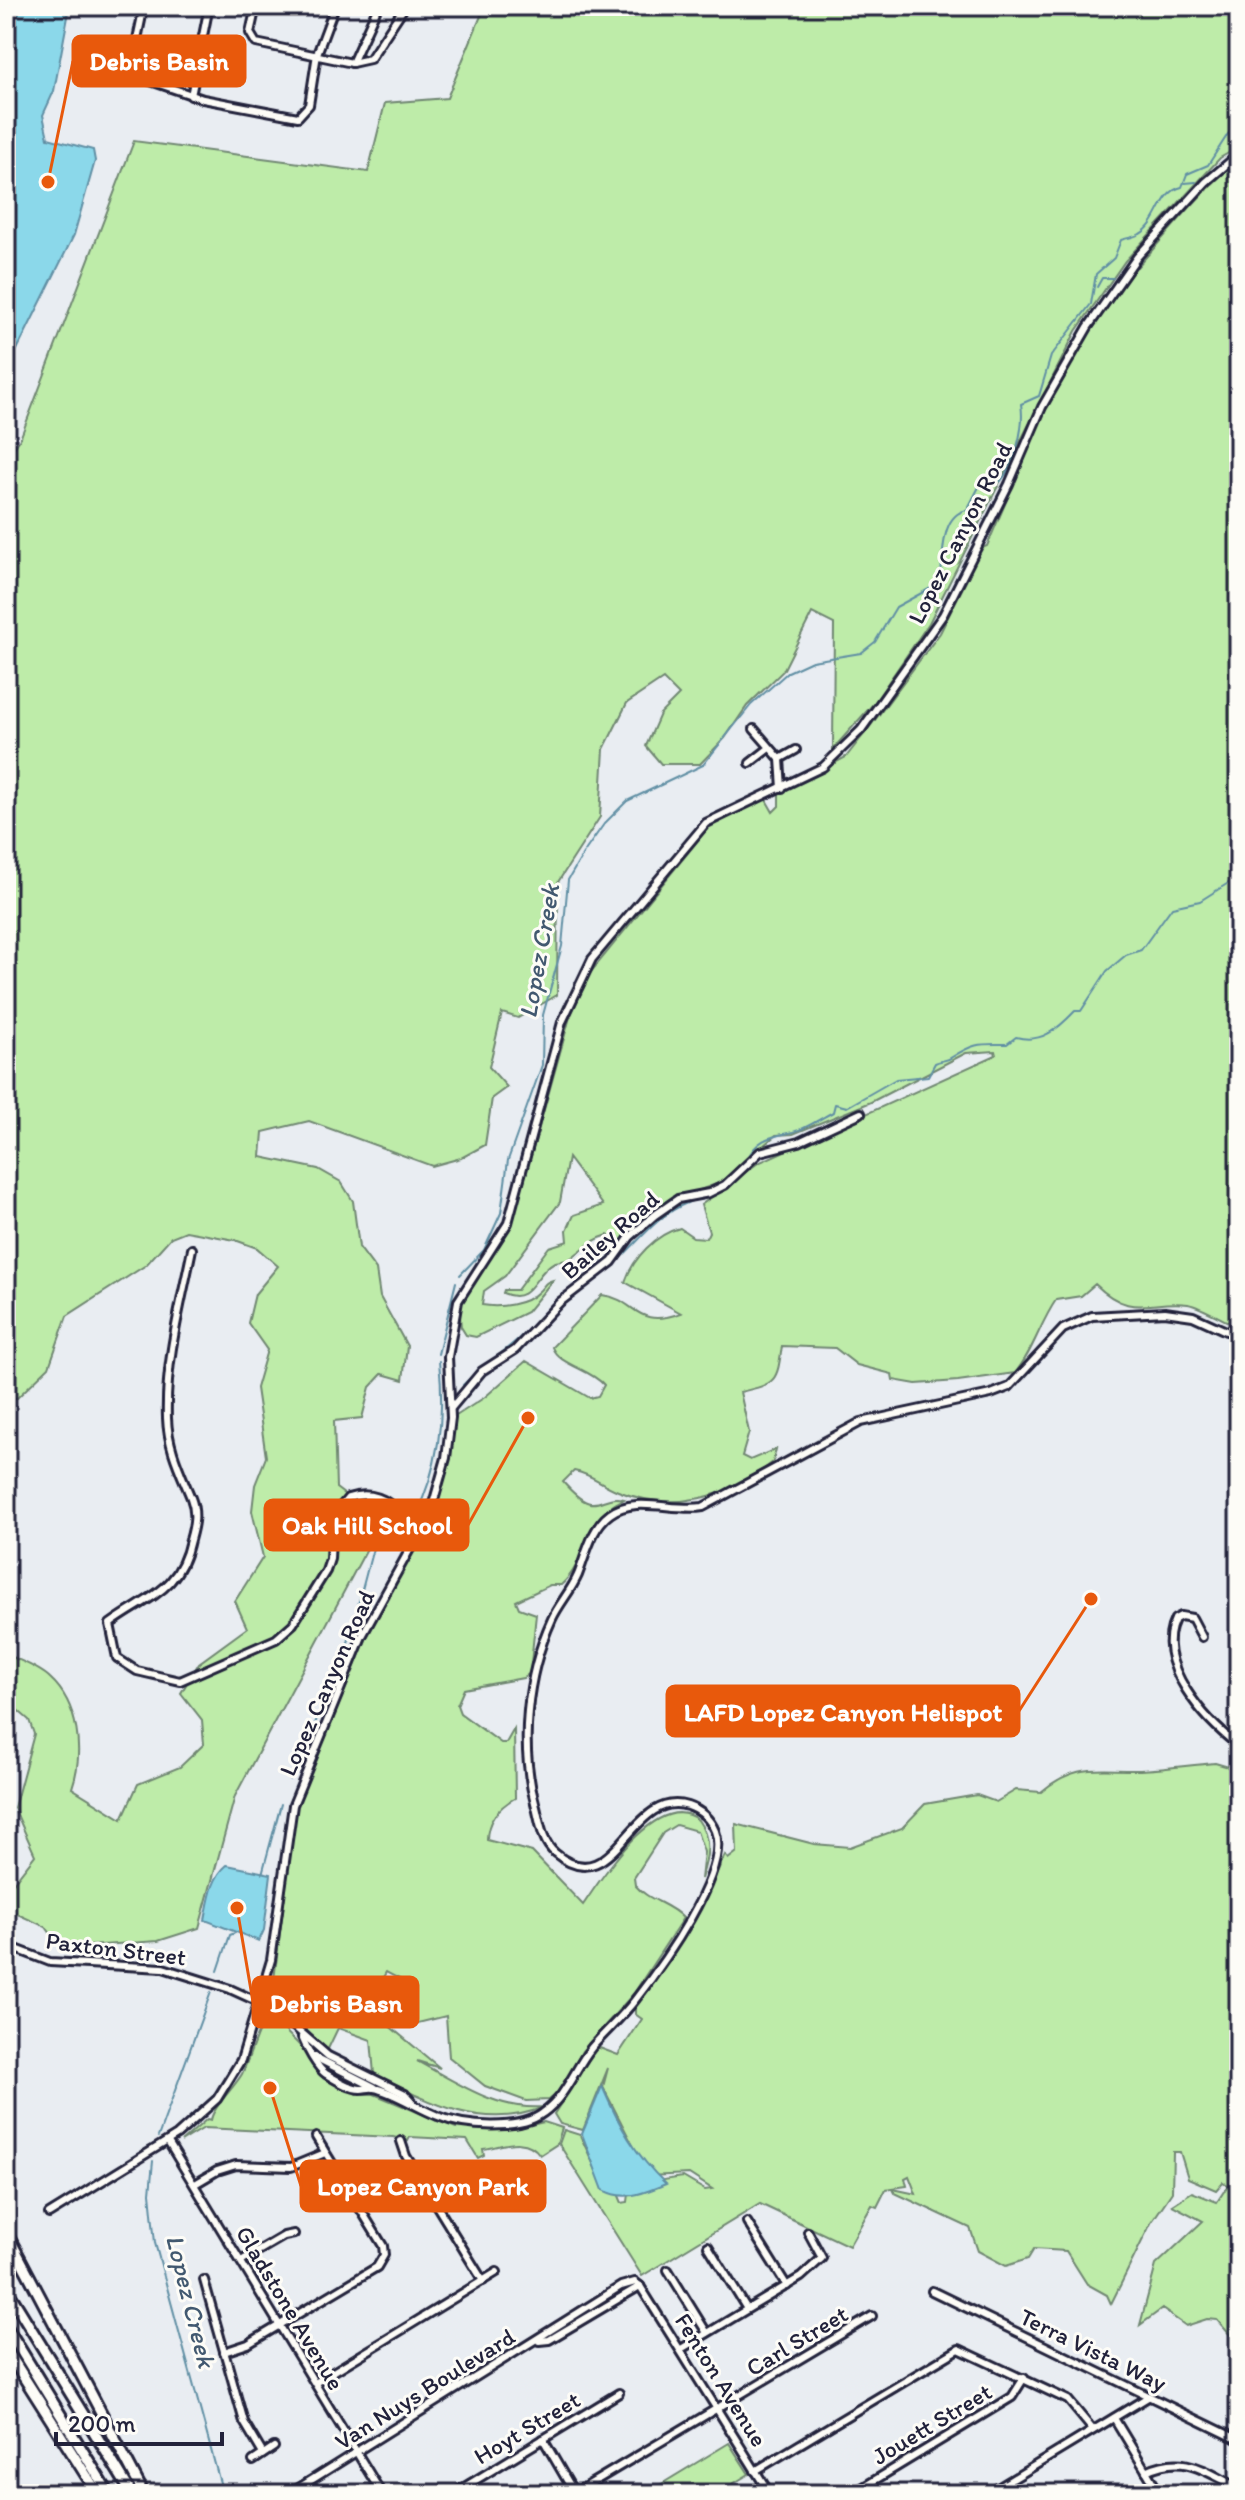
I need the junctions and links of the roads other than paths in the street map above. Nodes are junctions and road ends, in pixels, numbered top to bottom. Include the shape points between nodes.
1 (144, 6) edge
2 (209, 6) edge
3 (256, 6) edge
4 (335, 6) edge
5 (378, 6) edge
6 (405, 6) edge
7 (317, 54) junction
8 (352, 63) junction
9 (191, 96) junction
10 (1239, 154) edge
11 (754, 729) dead end
12 (768, 749) junction
13 (796, 750) dead end
14 (780, 759) junction
15 (750, 763) dead end
16 (782, 788) junction
17 (861, 1113) dead end
18 (192, 1249) dead end
19 (1239, 1332) edge
20 (452, 1407) junction
21 (416, 1542) junction
22 (1202, 1637) dead end
23 (1239, 1746) edge
24 (6, 1945) edge
25 (261, 2001) junction
26 (302, 2037) junction
27 (315, 2057) junction
28 (374, 2087) junction
29 (414, 2104) junction
30 (316, 2137) dead end
31 (401, 2141) dead end
32 (168, 2142) junction
33 (325, 2153) junction
34 (480, 2172) dead end
35 (195, 2184) junction
36 (433, 2200) junction
37 (49, 2214) dead end
38 (747, 2222) dead end
39 (6, 2232) edge
40 (808, 2232) dead end
41 (294, 2234) dead end
42 (708, 2246) dead end
43 (241, 2261) junction
44 (668, 2270) dead end
45 (497, 2272) dead end
46 (204, 2280) dead end
47 (483, 2281) junction
48 (640, 2286) junction
49 (787, 2286) junction
50 (6, 2288) edge
51 (932, 2291) dead end
52 (747, 2309) junction
53 (573, 2316) junction
54 (872, 2316) dead end
55 (577, 2324) junction
56 (280, 2325) junction
57 (8, 2329) edge
58 (707, 2333) junction
59 (539, 2341) junction
60 (6, 2349) edge
61 (681, 2349) junction
62 (224, 2352) junction
63 (1024, 2378) junction
64 (315, 2383) junction
65 (619, 2393) dead end
66 (1148, 2397) junction
67 (718, 2410) junction
68 (1114, 2418) junction
69 (1093, 2430) junction
70 (543, 2439) junction
71 (1239, 2440) edge
72 (274, 2447) dead end
73 (356, 2453) junction
74 (263, 2454) junction
75 (253, 2461) dead end
76 (755, 2471) junction
77 (1146, 2471) junction
78 (470, 2484) junction
79 (1002, 2485) junction
80 (1239, 2488) edge
81 (98, 2494) edge
82 (109, 2494) edge
83 (132, 2494) edge
84 (144, 2494) edge
85 (289, 2494) edge
86 (382, 2494) edge
87 (453, 2494) edge
88 (477, 2494) edge
89 (575, 2494) edge
90 (770, 2494) edge
91 (852, 2494) edge
92 (988, 2494) edge
93 (1007, 2494) edge
94 (1160, 2494) edge

1 - 9 street via 132,63 136,74
2 - 9 street
3 - 7 street via 252,40
4 - 7 street
5 - 8 street
6 - 8 street via 370,59
7 - 8 street
7 - 9 street via 304,114 292,117
10 - 16 street, Lopez Canyon Road via 1137,257 1088,327 1042,407 943,615 861,730 823,767
11 - 12 street
12 - 14 street
12 - 15 street
13 - 14 street
14 - 16 street
16 - 20 street, Lopez Canyon Road via 706,823 592,959 562,1022 508,1223 458,1301 448,1357
17 - 20 street, Bailey Road via 799,1142 760,1152 725,1185 678,1199 655,1215 612,1262 560,1302 515,1350 479,1375
18 - 21 street via 167,1418 170,1450 194,1506 194,1526 177,1578 110,1624 121,1662 180,1681 260,1648 288,1630 328,1566 332,1517 348,1498 373,1494 388,1501
19 - 29 street via 1165,1312 1092,1316 1063,1329 1001,1391 861,1422 703,1507 635,1505 608,1515 552,1620 530,1696 527,1758 543,1832 550,1848 564,1859 589,1865 614,1853 656,1807 682,1804 701,1812 716,1834 711,1874 636,1999 590,2049 565,2091 544,2113 515,2123 463,2122
20 - 21 street, Lopez Canyon Road via 436,1497
21 - 25 street, Lopez Canyon Road via 362,1636 293,1805 275,1942
22 - 23 street via 1192,1618 1175,1619 1173,1664 1181,1683
24 - 25 street, Paxton Street via 71,1966 178,1971
25 - 26 street, Paxton Street
25 - 32 street, Lopez Canyon Road via 228,2084 211,2106
26 - 27 street
26 - 29 street
27 - 28 street
27 - 28 street via 324,2073 351,2087
28 - 29 street
30 - 33 street
31 - 36 street
32 - 35 street, Gladstone Avenue
32 - 37 street, Lopez Canyon Road
33 - 35 street via 291,2167 236,2165
33 - 56 street via 384,2255 377,2267
34 - 36 street
35 - 43 street, Gladstone Avenue
36 - 47 street
38 - 49 street
39 - 84 highway
40 - 49 street via 822,2258
41 - 43 street
42 - 52 street
43 - 56 street, Gladstone Avenue
44 - 58 street
45 - 47 street
46 - 62 street
47 - 64 street
48 - 53 street, Van Nuys Boulevard via 628,2283
48 - 55 street, Van Nuys Boulevard
48 - 61 street, Fenton Avenue
49 - 52 street
50 - 83 highway
51 - 66 street, Terra Vista Way
52 - 58 street
53 - 55 street
53 - 59 street, Van Nuys Boulevard
54 - 67 street, Carl Street
55 - 59 street, Van Nuys Boulevard
56 - 62 street
56 - 64 street, Gladstone Avenue
57 - 82 highway
58 - 61 street
59 - 73 street, Van Nuys Boulevard
60 - 81 highway
61 - 67 street, Fenton Avenue
62 - 74 street via 244,2422
63 - 69 street via 1068,2400
63 - 76 street via 959,2349
63 - 91 street, Jouett Street via 1012,2397
64 - 73 street, Gladstone Avenue
65 - 70 street, Hoyt Street
66 - 68 street
66 - 71 street, Terra Vista Way
67 - 76 street, Fenton Avenue
67 - 89 street, Carl Street
68 - 69 street
68 - 77 street
69 - 79 street
70 - 78 street, Hoyt Street
70 - 89 street
72 - 74 street
73 - 85 street, Van Nuys Boulevard
73 - 86 street, Gladstone Avenue
74 - 75 street
76 - 90 street, Fenton Avenue
77 - 80 street via 1167,2461 1186,2462
77 - 94 street
78 - 87 street, Hoyt Street
78 - 88 street
79 - 92 street
79 - 93 street

